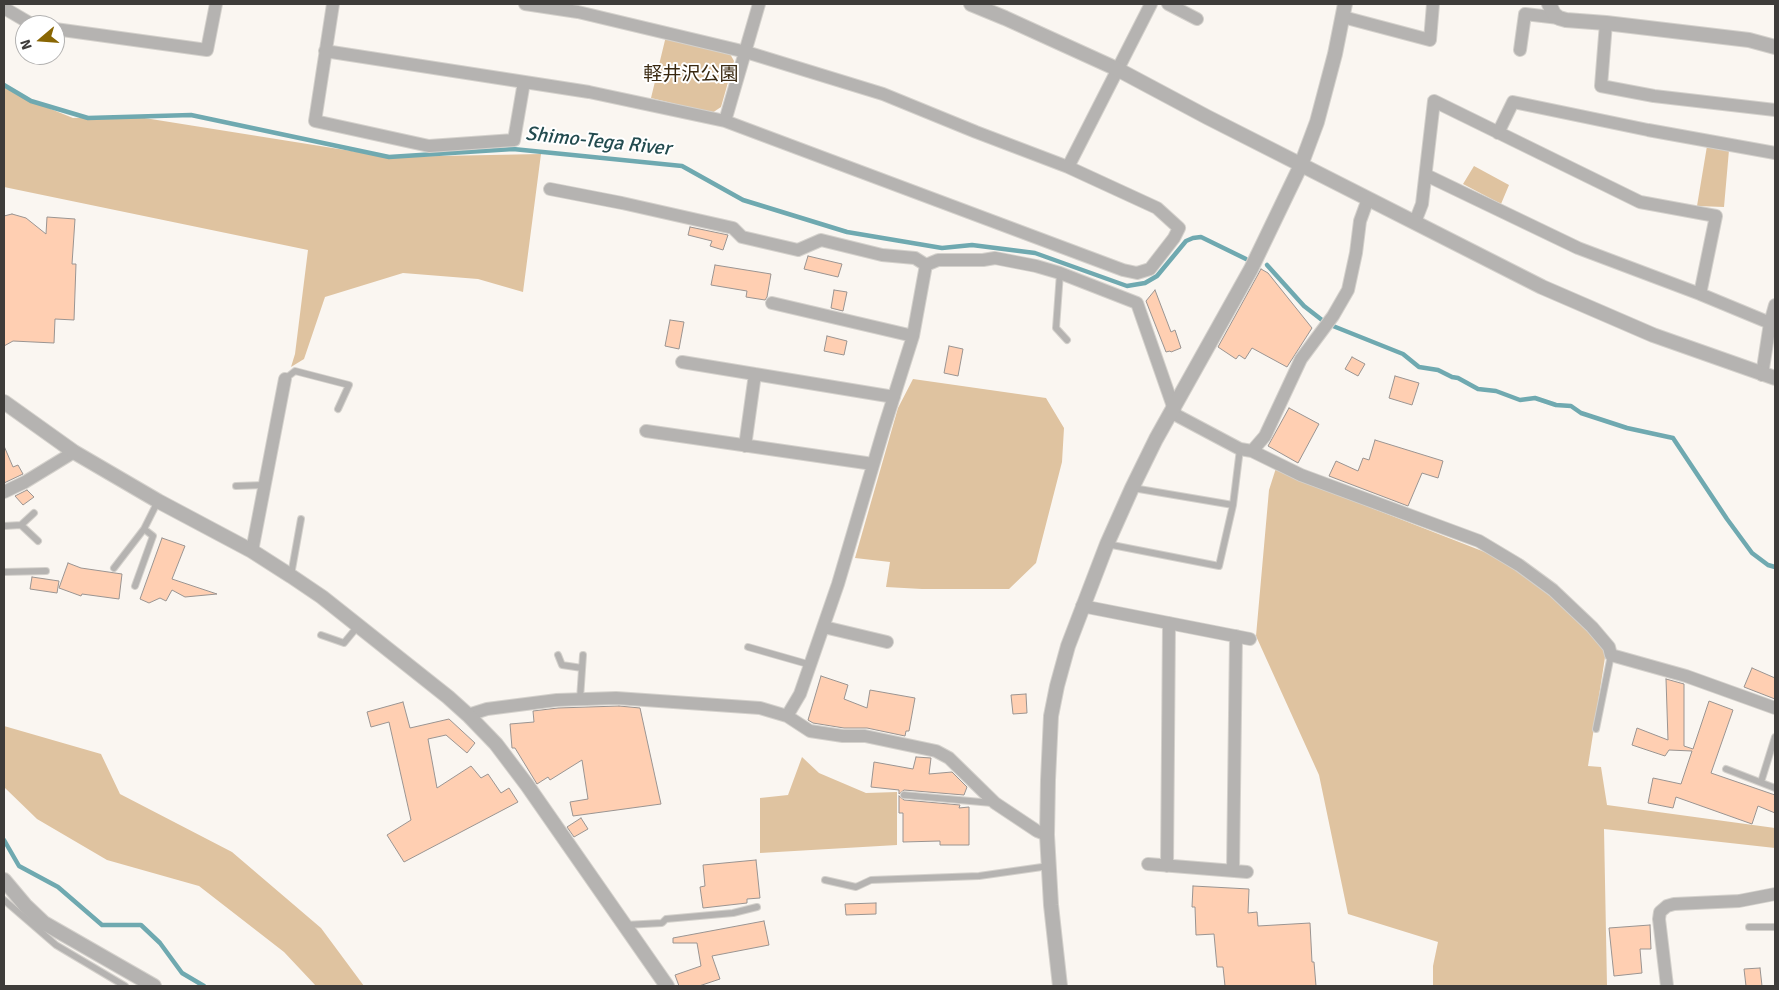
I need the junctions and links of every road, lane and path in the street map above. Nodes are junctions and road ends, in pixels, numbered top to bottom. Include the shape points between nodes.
1 (216, 4) edge
2 (333, 4) edge
3 (524, 4) edge
4 (759, 4) edge
5 (971, 4) edge
6 (1151, 4) edge
7 (1168, 4) edge
8 (1433, 4) edge
9 (1550, 4) edge
10 (4, 8) edge
11 (1344, 10) edge
12 (16, 15) edge
13 (1559, 18) junction
14 (1197, 19) dead end
15 (1606, 23) junction
16 (65, 30) edge
17 (1775, 47) edge
18 (1520, 50) dead end
19 (325, 51) junction
20 (746, 52) junction
21 (1117, 69) junction
22 (524, 82) junction
23 (1775, 110) edge
24 (725, 120) junction
25 (1498, 133) junction
26 (1775, 153) edge
27 (1301, 165) junction
28 (1068, 167) junction
29 (1426, 174) junction
30 (550, 189) dead end
31 (1368, 199) junction
32 (1415, 222) junction
33 (926, 265) junction
34 (1060, 274) junction
35 (1700, 294) junction
36 (772, 303) dead end
37 (1775, 305) edge
38 (1770, 323) junction
39 (913, 336) junction
40 (1067, 340) dead end
41 (682, 362) dead end
42 (754, 374) junction
43 (1769, 376) edge
44 (285, 379) joint
45 (894, 397) junction
46 (4, 402) edge
47 (1173, 408) junction
48 (338, 410) dead end
49 (646, 431) dead end
50 (745, 446) junction
51 (1246, 450) junction
52 (74, 452) junction
53 (873, 464) junction
54 (264, 485) junction
55 (236, 486) dead end
56 (1132, 488) junction
57 (4, 492) edge
58 (158, 501) junction
59 (1233, 505) junction
60 (34, 513) dead end
61 (301, 519) dead end
62 (4, 526) edge
63 (21, 526) junction
64 (144, 529) junction
65 (38, 541) dead end
66 (1107, 544) junction
67 (252, 551) junction
68 (114, 568) dead end
69 (46, 571) dead end
70 (4, 572) edge
71 (291, 576) junction
72 (135, 586) dead end
73 (1082, 606) junction
74 (1169, 623) junction
75 (358, 626) junction
76 (824, 627) junction
77 (321, 636) dead end
78 (1236, 636) junction
79 (1250, 639) dead end
80 (887, 642) dead end
81 (748, 647) dead end
82 (558, 655) dead end
83 (583, 655) dead end
84 (1611, 656) junction
85 (811, 665) junction
86 (582, 668) junction
87 (580, 699) junction
88 (1775, 708) edge
89 (468, 715) junction
90 (787, 716) junction
91 (1596, 729) dead end
92 (1775, 737) edge
93 (1726, 769) dead end
94 (1761, 782) junction
95 (1775, 788) edge
96 (904, 795) dead end
97 (996, 803) junction
98 (1047, 835) junction
99 (1148, 864) dead end
100 (1049, 866) junction
101 (1167, 866) junction
102 (1233, 871) junction
103 (1247, 872) dead end
104 (4, 880) edge
105 (825, 880) dead end
106 (1775, 894) edge
107 (4, 900) edge
108 (756, 907) dead end
109 (624, 925) junction
110 (1749, 927) dead end
111 (1775, 927) edge
112 (126, 986) edge
113 (154, 986) edge
114 (667, 986) edge
115 (1060, 986) edge
116 (1667, 986) edge

1 - 16 street via 207,50
2 - 19 street
3 - 20 street via 578,12
4 - 20 street
5 - 21 street
6 - 21 street
7 - 14 street
8 - 11 street via 1430,40
9 - 13 street
10 - 12 street
11 - 27 street via 1317,122
13 - 15 street
13 - 18 street via 1525,14
15 - 17 street via 1749,40
15 - 23 street via 1601,86 1654,96
19 - 22 street
19 - 22 street via 315,121 429,146 514,140
20 - 24 street
20 - 28 street via 883,94
21 - 27 street
21 - 28 street
22 - 24 street
24 - 28 street via 1123,270 1137,273 1150,269 1179,228 1157,208
25 - 26 street via 1513,102
25 - 29 street via 1434,101
25 - 35 street via 1640,202 1716,216
27 - 31 street
27 - 47 street via 1258,256
29 - 32 street via 1422,204
29 - 35 street via 1578,248
30 - 33 street via 733,228 742,237 798,250 821,240 882,255 915,258
31 - 32 street
31 - 51 street via 1360,220 1348,290 1301,359 1264,436
32 - 43 street via 1542,287 1653,335
33 - 34 street via 938,260 995,258
33 - 39 street
34 - 40 lane via 1056,328
34 - 47 street via 1137,302
35 - 38 street
36 - 39 street
37 - 38 street
38 - 43 street
39 - 45 street
41 - 42 street
42 - 45 street
42 - 50 street
44 - 48 lane via 296,371 349,386
44 - 54 street
45 - 53 street
46 - 52 street
47 - 51 street via 1176,415
47 - 56 street
49 - 50 street
50 - 53 street
51 - 59 lane
51 - 84 street via 1301,475 1479,541 1553,590 1592,627 1609,647
52 - 57 street
52 - 58 street
53 - 76 street
54 - 55 lane
54 - 67 street
56 - 59 lane
56 - 66 street
58 - 64 lane
58 - 67 street
59 - 66 lane via 1219,566
60 - 63 lane
61 - 71 lane
62 - 63 lane
63 - 65 lane
64 - 68 lane
64 - 72 lane via 153,536
66 - 73 street
67 - 71 street
69 - 70 lane
71 - 75 street
73 - 74 street
73 - 98 street via 1051,716
74 - 78 street
74 - 101 street
75 - 77 lane via 344,643
75 - 89 street
76 - 80 street
76 - 85 street
78 - 79 street
78 - 102 street
81 - 85 lane
82 - 86 lane via 562,666
83 - 86 lane
84 - 88 street via 1686,676
84 - 91 lane
85 - 90 street
86 - 87 lane
87 - 89 street via 495,708
87 - 90 street via 616,698 760,708
89 - 109 street via 527,784
90 - 97 street via 810,731 865,736 936,751 949,758
92 - 94 lane
93 - 94 lane
94 - 95 lane
96 - 97 lane
97 - 98 street
98 - 100 street
99 - 101 street
100 - 105 lane via 979,876 871,880 856,887
100 - 115 street
101 - 102 street
102 - 103 street
104 - 113 street via 44,923
106 - 116 street via 1667,906 1660,912 1659,919
107 - 112 lane via 56,945
108 - 109 lane via 662,923
109 - 114 street
110 - 111 lane

